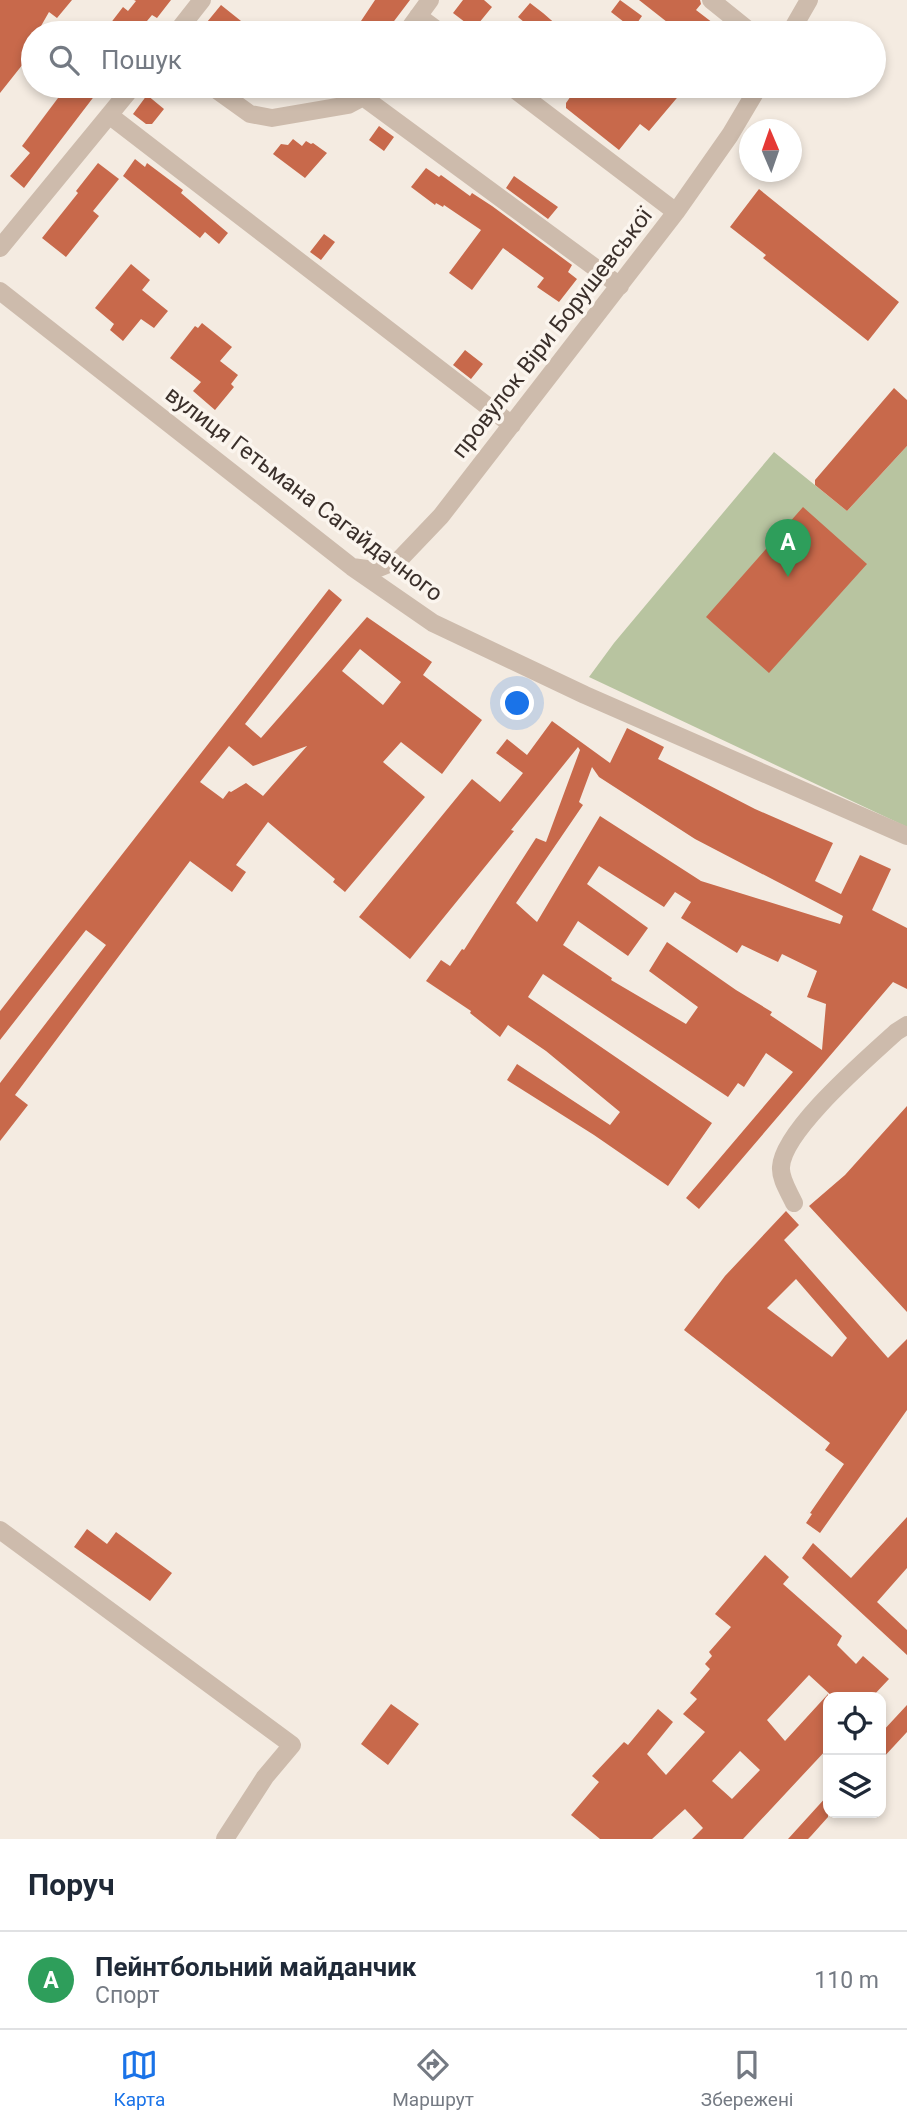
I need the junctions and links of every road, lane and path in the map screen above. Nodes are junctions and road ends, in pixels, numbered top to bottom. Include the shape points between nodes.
1 (202, 0) edge
2 (430, 0) edge
3 (711, 0) edge
4 (809, 0) edge
5 (418, 16) junction
6 (185, 21) edge
7 (414, 21) edge
8 (425, 21) edge
9 (737, 21) edge
10 (797, 21) edge
11 (123, 98) edge
12 (226, 98) edge
13 (357, 98) edge
14 (376, 98) edge
15 (526, 98) edge
16 (752, 98) edge
17 (109, 115) junction
18 (676, 212) junction
19 (0, 248) edge
20 (620, 286) junction
21 (0, 291) edge
22 (512, 425) junction
23 (352, 567) junction
24 (907, 836) edge
25 (907, 1025) edge
26 (794, 1203) dead end
27 (0, 1530) edge
28 (225, 1839) edge

1 - 6 street
2 - 5 street
3 - 9 street
4 - 10 street
5 - 7 street
5 - 8 street
11 - 17 street
12 - 13 street via 261,117 326,110
14 - 20 street
15 - 18 street
16 - 18 street, провулок Віри Борушевської
17 - 19 street
17 - 22 street
18 - 20 street, провулок Віри Борушевської
20 - 22 street, провулок Віри Борушевської
21 - 23 street, вулиця Гетьмана Сагайдачного
22 - 23 street, провулок Віри Борушевської via 441,516 399,560 374,570
23 - 24 street, вулиця Гетьмана Сагайдачного via 464,639
25 - 26 street via 834,1090 796,1134 781,1167
27 - 28 street via 292,1745

